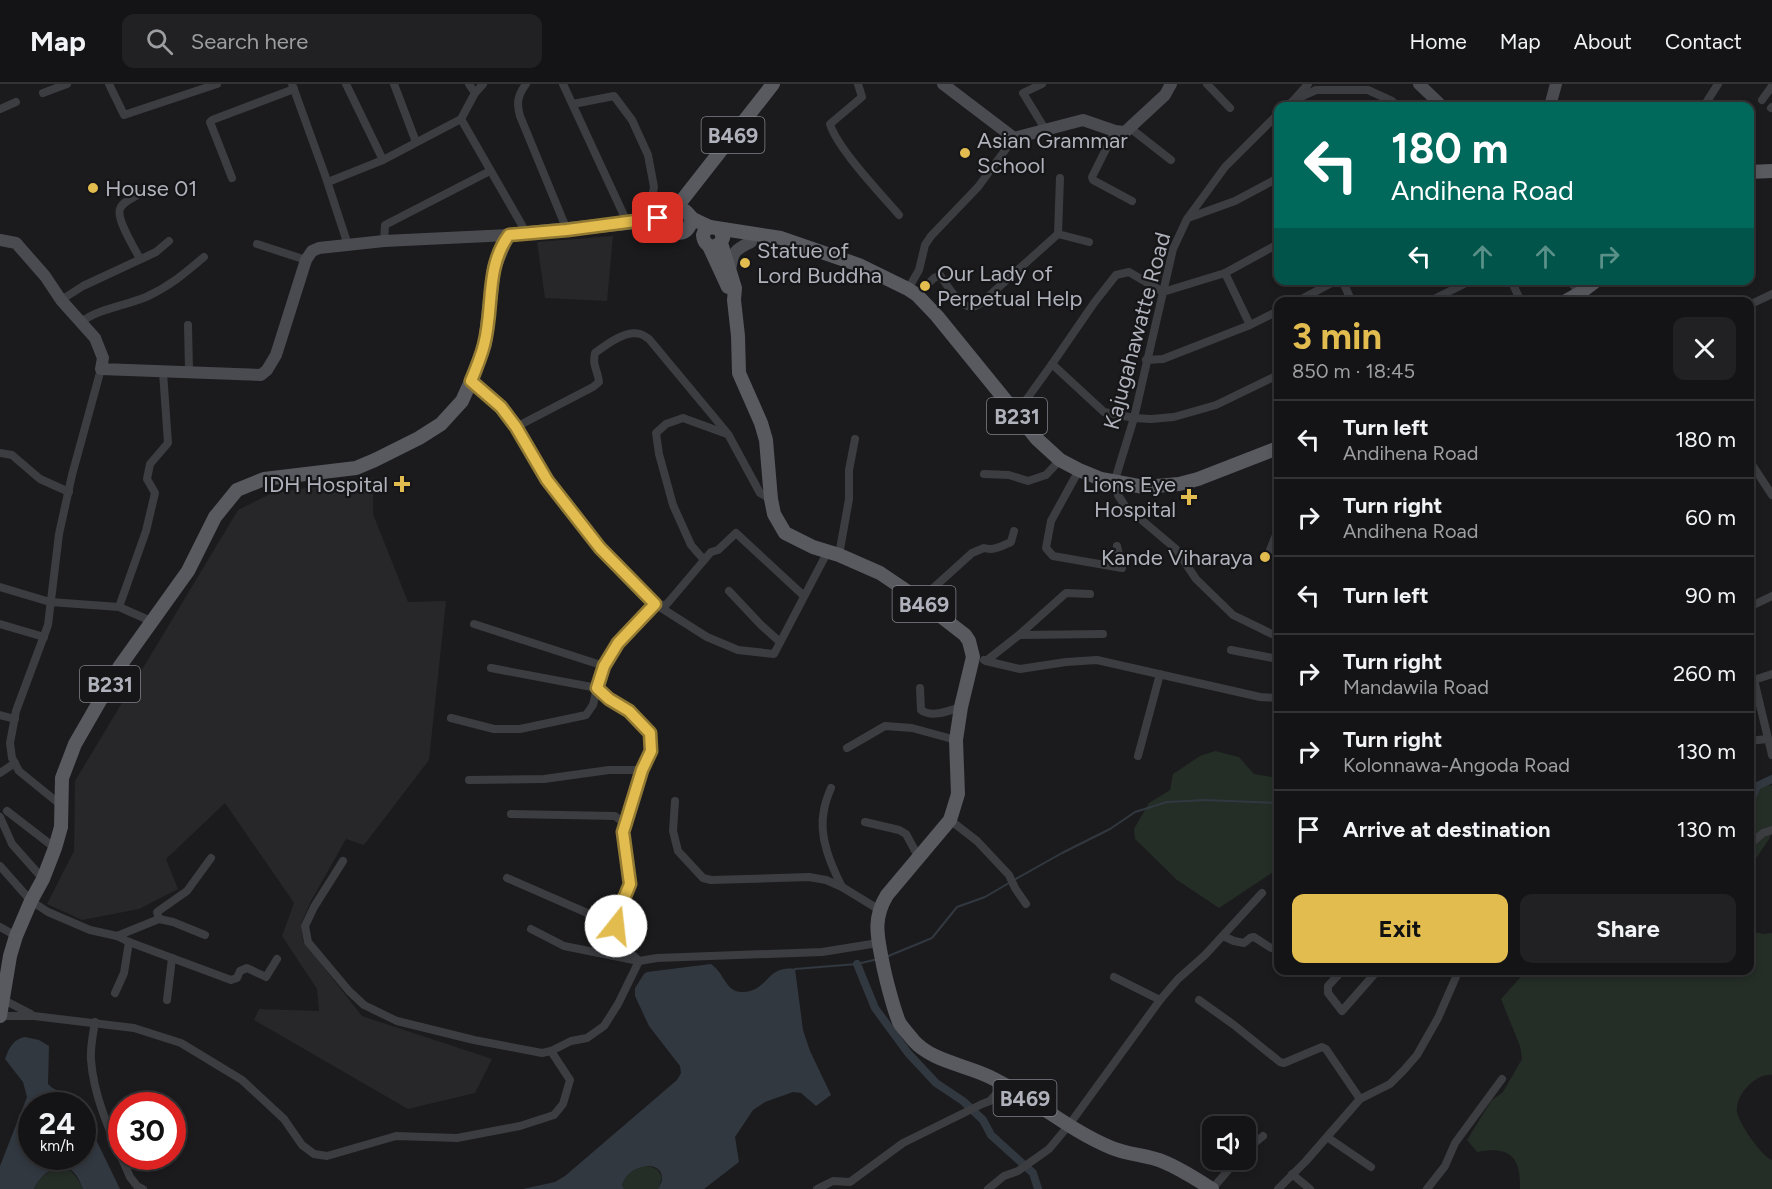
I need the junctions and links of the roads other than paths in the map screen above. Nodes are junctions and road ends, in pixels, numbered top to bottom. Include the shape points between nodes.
1 (67, 84) edge
2 (109, 84) edge
3 (217, 84) edge
4 (346, 84) edge
5 (394, 84) edge
6 (469, 84) edge
7 (483, 84) edge
8 (526, 84) edge
9 (563, 84) edge
10 (773, 84) edge
11 (858, 84) edge
12 (943, 84) edge
13 (1042, 84) edge
14 (1171, 84) edge
15 (1207, 84) edge
16 (1308, 84) edge
17 (1419, 84) edge
18 (1556, 84) edge
19 (1718, 84) edge
20 (293, 86) edge
21 (1772, 86) edge
22 (43, 93) dead end
23 (475, 93) junction
24 (1294, 100) junction
25 (1762, 100) dead end
26 (16, 102) dead end
27 (1292, 102) edge
28 (1394, 102) edge
29 (1438, 102) edge
30 (1551, 102) edge
31 (1707, 102) edge
32 (573, 104) junction
33 (1230, 108) dead end
34 (0, 110) edge
35 (1274, 118) edge
36 (460, 119) junction
37 (1130, 128) junction
38 (1045, 129) junction
39 (1116, 131) junction
40 (1014, 138) junction
41 (416, 142) junction
42 (383, 160) junction
43 (1171, 160) dead end
44 (490, 171) junction
45 (1772, 171) edge
46 (1754, 172) edge
47 (232, 178) dead end
48 (1060, 178) dead end
49 (1274, 180) edge
50 (328, 182) junction
51 (693, 186) junction
52 (139, 194) dead end
53 (1132, 201) dead end
54 (671, 214) junction
55 (899, 214) dead end
56 (690, 216) junction
57 (1188, 219) junction
58 (647, 221) junction
59 (627, 222) junction
60 (567, 230) junction
61 (678, 231) junction
62 (527, 234) junction
63 (1058, 234) junction
64 (509, 235) junction
65 (714, 237) junction
66 (0, 240) edge
67 (169, 241) dead end
68 (384, 242) junction
69 (751, 242) junction
70 (1089, 242) dead end
71 (793, 243) junction
72 (257, 244) dead end
73 (348, 245) junction
74 (1274, 246) edge
75 (204, 257) dead end
76 (140, 259) junction
77 (306, 260) junction
78 (730, 270) junction
79 (1225, 273) junction
80 (1328, 285) edge
81 (1462, 285) edge
82 (1574, 285) edge
83 (1591, 285) edge
84 (912, 292) junction
85 (1163, 292) junction
86 (1581, 293) junction
87 (1772, 294) edge
88 (1305, 297) edge
89 (1438, 297) edge
90 (1573, 297) edge
91 (61, 300) junction
92 (734, 300) junction
93 (1754, 303) edge
94 (1274, 313) edge
95 (81, 322) junction
96 (188, 325) dead end
97 (1250, 325) junction
98 (1146, 360) junction
99 (1052, 364) junction
100 (101, 369) junction
101 (189, 371) junction
102 (163, 372) junction
103 (1274, 377) edge
104 (471, 381) junction
105 (1016, 414) junction
106 (1134, 418) junction
107 (516, 427) junction
108 (729, 434) junction
109 (855, 439) dead end
110 (1274, 450) edge
111 (0, 453) edge
112 (1060, 460) junction
113 (1754, 468) edge
114 (1078, 470) junction
115 (984, 474) dead end
116 (1114, 483) junction
117 (69, 492) junction
118 (1772, 495) edge
119 (771, 500) junction
120 (1014, 531) dead end
121 (1274, 540) edge
122 (1117, 546) dead end
123 (1270, 550) dead end
124 (833, 553) junction
125 (704, 560) junction
126 (0, 588) edge
127 (729, 591) dead end
128 (1090, 594) dead end
129 (804, 596) junction
130 (1772, 596) edge
131 (920, 600) junction
132 (50, 602) junction
133 (655, 604) junction
134 (1754, 605) edge
135 (119, 607) junction
136 (151, 621) junction
137 (0, 624) edge
138 (474, 624) dead end
139 (1103, 634) dead end
140 (1019, 635) junction
141 (1274, 636) edge
142 (44, 637) junction
143 (780, 642) junction
144 (1231, 650) dead end
145 (1274, 658) edge
146 (980, 659) junction
147 (604, 666) junction
148 (491, 668) dead end
149 (1160, 674) junction
150 (1772, 674) edge
151 (1754, 680) joint
152 (597, 688) junction
153 (920, 688) dead end
154 (1274, 698) edge
155 (961, 707) junction
156 (0, 715) edge
157 (451, 718) dead end
158 (15, 719) junction
159 (1768, 723) edge
160 (1767, 739) junction
161 (956, 740) junction
162 (1754, 740) edge
163 (847, 748) dead end
164 (1772, 755) edge
165 (1137, 756) dead end
166 (15, 763) junction
167 (642, 770) junction
168 (0, 772) edge
169 (469, 780) dead end
170 (831, 788) dead end
171 (675, 801) dead end
172 (62, 806) junction
173 (4, 814) edge
174 (511, 814) dead end
175 (950, 820) junction
176 (865, 822) dead end
177 (625, 824) junction
178 (1772, 830) edge
179 (1754, 841) edge
180 (55, 848) junction
181 (211, 858) dead end
182 (919, 858) junction
183 (343, 861) dead end
184 (0, 866) edge
185 (507, 878) dead end
186 (43, 879) junction
187 (842, 887) junction
188 (1262, 893) dead end
189 (31, 901) junction
190 (1026, 904) dead end
191 (878, 909) junction
192 (159, 919) junction
193 (616, 926) junction
194 (0, 927) edge
195 (531, 929) dead end
196 (205, 935) dead end
197 (16, 936) junction
198 (117, 936) junction
199 (1223, 936) junction
200 (129, 942) junction
201 (1274, 947) edge
202 (880, 954) junction
203 (172, 958) junction
204 (277, 959) dead end
205 (639, 961) junction
206 (1337, 975) edge
207 (1374, 975) edge
208 (1457, 975) edge
209 (1114, 977) dead end
210 (115, 993) dead end
211 (2, 1000) edge
212 (167, 1000) dead end
213 (1160, 1000) junction
214 (1199, 1000) dead end
215 (0, 1016) edge
216 (34, 1016) junction
217 (95, 1022) junction
218 (551, 1051) junction
219 (1502, 1079) dead end
220 (1005, 1084) junction
221 (1360, 1099) junction
222 (1069, 1125) junction
223 (1263, 1136) dead end
224 (1326, 1137) junction
225 (1256, 1141) edge
226 (1371, 1167) dead end
227 (1228, 1170) edge
228 (1292, 1174) junction
229 (143, 1189) edge
230 (817, 1189) edge
231 (988, 1189) edge
232 (1212, 1189) edge
233 (1278, 1189) edge
234 (1310, 1189) edge
235 (1427, 1189) edge

1 - 22 street
2 - 3 street via 124,115
4 - 42 street
5 - 41 street
6 - 23 street
7 - 23 street
8 - 60 street via 517,107
9 - 32 street
10 - 51 main road, B469
11 - 55 street via 862,97 830,123 832,131
12 - 40 street
13 - 38 street via 1023,93
14 - 37 street via 1165,95
15 - 33 street
16 - 24 street
17 - 29 street
18 - 30 street
19 - 31 street
20 - 47 street via 210,122
20 - 50 street
21 - 25 street
23 - 36 street
24 - 27 street
24 - 28 street via 1316,90 1368,90
26 - 34 street
32 - 58 street via 614,96 632,120 648,155 654,187
32 - 59 street
35 - 57 street, Kajugahawatte Road via 1225,168
36 - 41 street
36 - 44 street
37 - 39 street
37 - 43 street
38 - 39 street via 1083,120
38 - 40 street
39 - 53 street via 1092,177
40 - 84 street via 978,187 925,245
41 - 42 street
42 - 50 street
44 - 62 street
44 - 68 street via 385,225
45 - 46 main road
48 - 63 street
49 - 57 street
50 - 73 street
51 - 54 main road, B469
51 - 56 main road, B469
52 - 76 street via 119,211
54 - 56 main road via 684,210
54 - 58 main road, B231
54 - 61 main road via 670,226
56 - 61 main road via 688,230
56 - 65 main road, B231
57 - 85 street, Kajugahawatte Road via 1173,249
58 - 59 main road, B231
58 - 61 main road, B231
59 - 60 main road, B231
60 - 62 main road, B231
61 - 65 main road, B231
62 - 64 main road, B231
63 - 70 street
63 - 84 street via 981,303 971,307 952,293 940,275
64 - 68 street
64 - 104 main road, B231 via 494,268 485,344
65 - 69 main road, B231
65 - 71 main road, B231 via 781,238
65 - 78 main road, B469
65 - 92 main road, B469
66 - 91 street via 16,243
67 - 76 street
68 - 73 street
69 - 71 main road, B231
69 - 78 street via 733,254
71 - 84 main road, B231 via 860,265
72 - 77 street
73 - 77 street via 319,248
74 - 79 street
75 - 95 street via 174,283
76 - 91 street
77 - 101 street via 276,355 267,370 261,375
78 - 92 main road, B469
79 - 85 street
79 - 97 street
80 - 88 street
81 - 89 street
82 - 86 street
83 - 86 main road
84 - 105 main road, B231 via 937,316
85 - 98 street, Kajugahawatte Road
85 - 99 street via 1129,272 1116,274
86 - 90 main road
87 - 93 street
91 - 95 street
92 - 119 main road, B469 via 739,373 766,440
94 - 97 street
95 - 100 street via 95,338 103,358
96 - 101 street
97 - 98 street via 1163,359
98 - 106 street, Kajugahawatte Road
99 - 105 street
99 - 106 street via 1104,412
100 - 102 street
100 - 117 street
101 - 102 street
102 - 135 street via 168,443 150,464 147,479 155,493
103 - 106 street via 1216,405 1174,417
104 - 107 street via 501,407
104 - 136 main road, B231 via 462,401 441,424 375,460 356,468 264,479 237,490 215,518 189,572
105 - 112 main road, B231
106 - 116 street, Kajugahawatte Road
107 - 108 street via 593,387 599,382 593,362 595,353 628,334 640,334 650,339
107 - 133 street via 547,480 600,548
108 - 119 street via 760,493
108 - 125 street via 683,418 666,423 656,433 673,505 690,545
109 - 124 street via 849,499
110 - 116 main road, B231 via 1179,484 1144,487
111 - 117 street via 12,455 40,479
112 - 114 main road, B231
112 - 115 street via 1046,475 1028,481
113 - 118 street
114 - 116 main road, B231
114 - 122 street via 1051,521 1046,548 1053,556 1122,568
116 - 141 street via 1125,506 1176,549 1196,579 1233,615
117 - 132 street
119 - 124 main road, B469 via 785,532
120 - 131 street via 1011,542 972,553
121 - 123 street
124 - 129 street
124 - 131 main road, B469 via 880,573
125 - 129 street via 736,533
125 - 133 street via 666,604
126 - 132 street
127 - 143 street
128 - 140 street via 1066,593
129 - 143 street
130 - 134 street
131 - 146 main road, B469 via 965,635
132 - 135 street
132 - 142 street
133 - 143 street via 707,637 738,650 774,654
133 - 147 street via 618,643
135 - 136 street
136 - 172 main road, B231 via 75,744 62,778
137 - 142 street
138 - 147 street
139 - 140 street
140 - 146 street
142 - 158 street
144 - 145 street
146 - 149 street via 1020,669 1097,660
146 - 155 main road
147 - 152 street
148 - 152 street
149 - 154 street
149 - 165 street
150 - 151 street
151 - 159 street
152 - 157 street via 586,715 520,729 494,729
152 - 167 street via 629,711 650,733 651,751
153 - 155 street via 921,710 926,713
155 - 161 main road
156 - 158 street
158 - 166 street via 10,743
159 - 160 street
160 - 162 street
160 - 164 street
161 - 163 street via 912,728 885,726
161 - 175 main road via 958,794
166 - 168 street
166 - 172 street via 19,771
167 - 169 street via 609,770 544,779
167 - 177 street
170 - 187 street via 823,812 822,832 831,866
171 - 187 street via 673,831 678,851 703,878 809,877
172 - 180 main road, B231
173 - 180 street
173 - 186 street via 12,844
174 - 177 street via 615,816
175 - 182 main road
175 - 190 street via 977,841 1009,875
176 - 182 street via 906,834
177 - 193 street via 630,884
178 - 179 street
180 - 186 main road, B231
181 - 192 street via 187,891 158,912
182 - 191 main road
183 - 218 street via 305,926 308,942 364,1005 397,1022 531,1051
184 - 189 street
185 - 193 street
186 - 189 main road, B231
187 - 191 street
188 - 199 street
189 - 197 main road, B231
189 - 198 street via 90,930
191 - 202 main road, B469
192 - 196 street
192 - 198 street
193 - 205 street via 625,948
194 - 197 street
195 - 205 street via 564,946
197 - 211 main road, B231
198 - 200 street
199 - 201 street via 1244,943 1254,937
199 - 213 street
200 - 203 street
200 - 210 street via 124,973
202 - 205 street via 822,952
202 - 220 main road, B469 via 900,1023 915,1042 944,1059
203 - 204 street via 231,980 247,968 266,977
203 - 212 street
205 - 218 street via 604,1026 587,1038
206 - 207 street via 1328,986 1328,993 1342,1011
208 - 221 street via 1417,1054 1390,1084
209 - 213 street
211 - 215 main road, B231
211 - 216 street
213 - 222 street
214 - 221 street via 1280,1062 1322,1047 1326,1049
215 - 216 street
216 - 217 street
217 - 218 street via 134,1028 181,1043 242,1080 284,1119 302,1145 314,1154 327,1156 396,1136 457,1137 520,1126 554,1115 563,1104 570,1080
217 - 229 street via 91,1058 94,1084 130,1177
219 - 235 street
220 - 222 main road, B469
220 - 230 street via 990,1101 903,1143 850,1182 833,1181
221 - 224 street
222 - 231 street via 1048,1149
222 - 232 main road, B469 via 1111,1148 1163,1161
223 - 225 street
224 - 226 street
224 - 228 street
227 - 232 street
228 - 233 street
228 - 234 street

